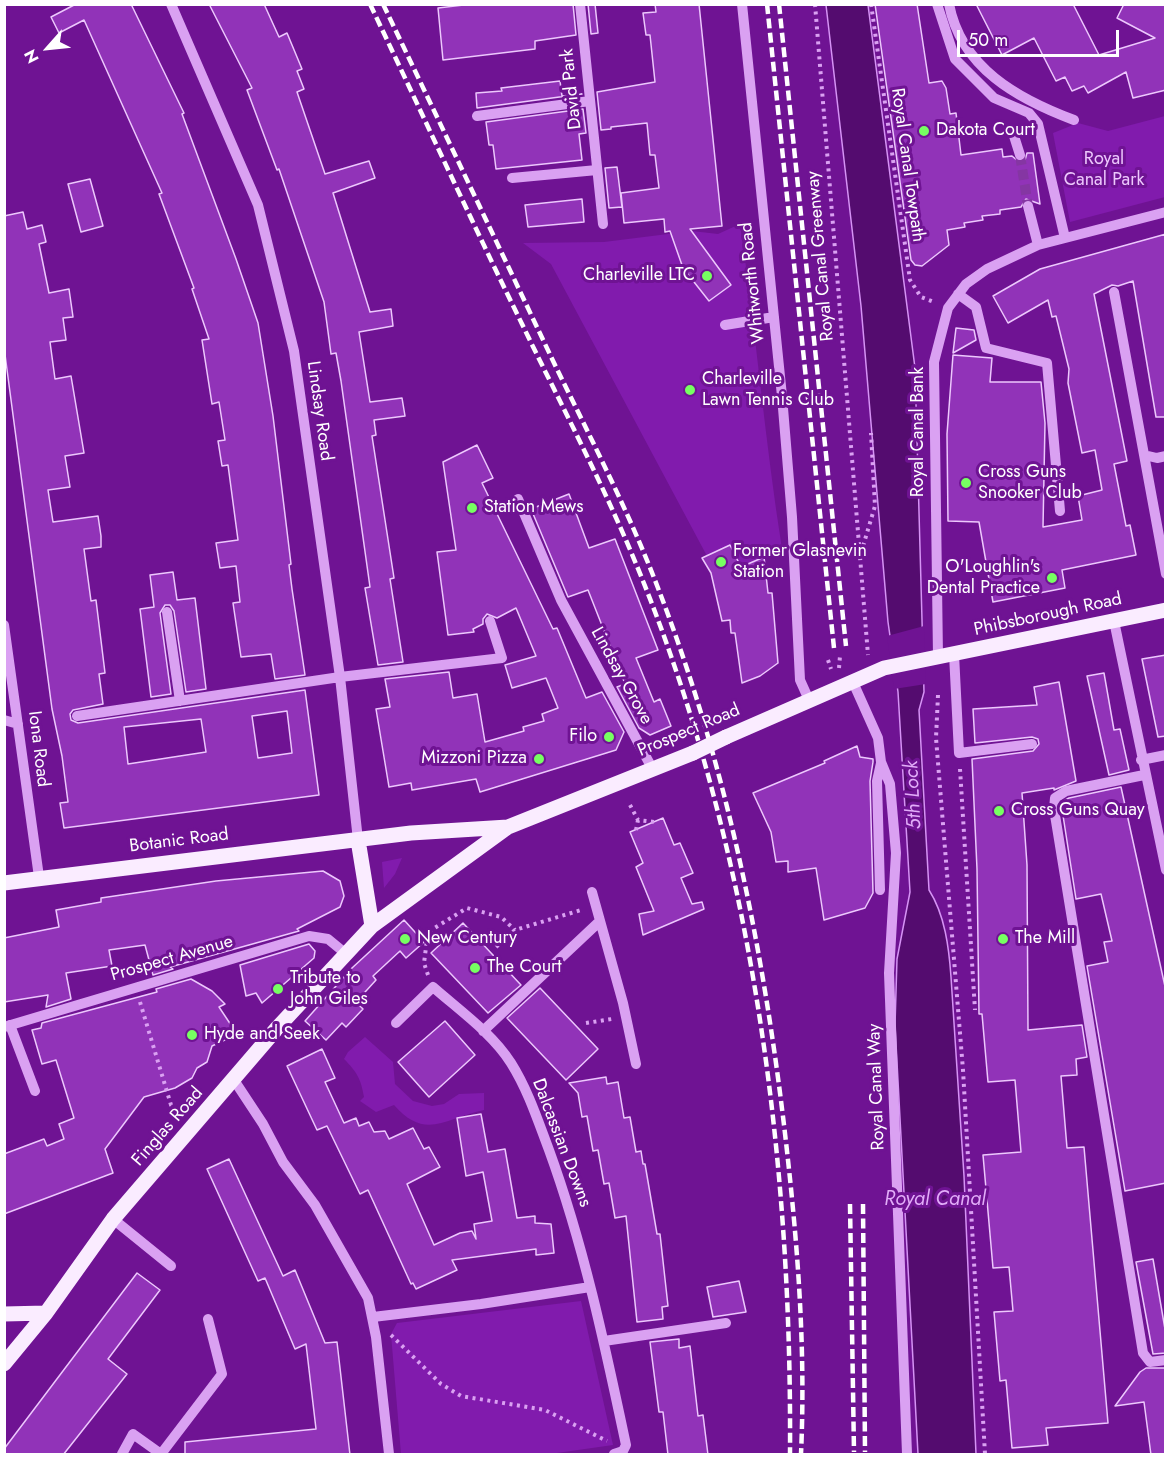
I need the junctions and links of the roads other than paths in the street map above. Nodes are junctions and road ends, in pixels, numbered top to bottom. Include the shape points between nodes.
1 (171, 4) edge
2 (580, 4) edge
3 (742, 4) edge
4 (937, 4) edge
5 (949, 4) edge
6 (590, 101) junction
7 (477, 116) dead end
8 (1074, 120) dead end
9 (1014, 136) dead end
10 (1020, 154) tunnel mouth
11 (597, 170) junction
12 (512, 178) dead end
13 (1028, 206) tunnel mouth
14 (1166, 212) edge
15 (603, 224) dead end
16 (1065, 238) junction
17 (1038, 245) junction
18 (1114, 292) dead end
19 (958, 294) junction
20 (774, 317) junction
21 (725, 325) dead end
22 (1144, 455) junction
23 (1166, 456) edge
24 (518, 499) dead end
25 (1060, 511) dead end
26 (1166, 574) edge
27 (1166, 610) edge
28 (167, 612) dead end
29 (490, 621) dead end
30 (1114, 621) junction
31 (4, 625) edge
32 (954, 654) junction
33 (938, 657) junction
34 (884, 668) joint
35 (340, 677) junction
36 (852, 680) junction
37 (809, 700) junction
38 (180, 701) junction
39 (77, 716) dead end
40 (4, 720) edge
41 (18, 724) junction
42 (1032, 744) dead end
43 (1166, 755) edge
44 (1141, 760) junction
45 (881, 762) junction
46 (652, 768) junction
47 (1144, 775) junction
48 (508, 826) junction
49 (358, 840) junction
50 (1166, 870) edge
51 (39, 877) junction
52 (4, 883) edge
53 (880, 890) dead end
54 (592, 892) dead end
55 (600, 921) junction
56 (372, 926) junction
57 (345, 953) junction
58 (396, 1023) dead end
59 (7, 1026) edge
60 (483, 1031) junction
61 (636, 1064) dead end
62 (234, 1080) junction
63 (35, 1091) dead end
64 (113, 1220) junction
65 (171, 1266) dead end
66 (590, 1287) junction
67 (46, 1313) junction
68 (4, 1314) edge
69 (374, 1317) junction
70 (208, 1319) dead end
71 (726, 1323) dead end
72 (604, 1341) junction
73 (1166, 1360) edge
74 (4, 1364) edge
75 (619, 1453) edge
76 (122, 1455) edge
77 (388, 1455) edge
78 (907, 1455) edge

1 - 35 street, Lindsay Road via 258,205 294,351
2 - 6 street, David Park
3 - 20 street, Whitworth Road
4 - 16 street via 955,59 994,98 1029,113 1038,124
5 - 8 street via 961,38 1000,85
6 - 7 street
6 - 11 street, David Park
9 - 10 street
11 - 12 street
11 - 15 street, David Park
13 - 17 street
14 - 16 street, Royal Canal Bank
16 - 17 street, Royal Canal Bank
17 - 19 street, Royal Canal Bank via 987,269
18 - 22 street
19 - 25 street via 976,307 986,348 1047,363
19 - 33 street, Royal Canal Bank via 948,308 934,362
20 - 21 street
20 - 37 street, Whitworth Road via 792,517 800,680
22 - 23 street
22 - 26 street
24 - 46 street, Lindsay Grove via 561,600
27 - 30 main road, Phibsborough Road
28 - 38 street
29 - 35 street via 502,658
30 - 32 main road, Phibsborough Road
30 - 44 street
31 - 41 street, Iona Road
32 - 33 main road, Phibsborough Road
32 - 42 street via 959,753
33 - 34 main road, Phibsborough Road
34 - 36 main road, Prospect Road
35 - 38 street
35 - 49 street, Lindsay Road
36 - 37 main road, Prospect Road
36 - 45 street, Royal Canal Way via 878,738
37 - 46 main road, Prospect Road, bridge
38 - 39 street
40 - 41 street
41 - 51 street, Iona Road
43 - 44 street
44 - 47 street
45 - 53 street via 877,781
45 - 78 street, Royal Canal Way via 890,784 896,853 889,973
46 - 48 main road, Prospect Road
47 - 50 street
47 - 73 street via 1066,791 1055,798 1054,810 1143,1353 1150,1362
48 - 49 main road, Prospect Road
48 - 56 main road, Prospect Road
49 - 51 main road, Botanic Road
49 - 56 main road
51 - 52 main road, Botanic Road
54 - 55 street
55 - 60 street
55 - 61 street
56 - 57 main road, Finglas Road
57 - 59 street, Prospect Avenue via 328,939 309,936
57 - 62 main road, Finglas Road
58 - 60 street, Dalcassian Downs via 433,987
59 - 63 street
60 - 66 street, Dalcassian Downs via 510,1062 529,1097 567,1199
62 - 64 main road, Finglas Road
62 - 69 street via 283,1162 315,1205 363,1288
64 - 65 street
64 - 67 main road, Finglas Road
66 - 69 street
66 - 72 street, Dalcassian Downs
67 - 68 main road
67 - 74 main road, Finglas Road
69 - 77 street
70 - 76 street via 222,1374 161,1454 133,1434
71 - 72 street
72 - 75 street, Dalcassian Downs via 626,1445

